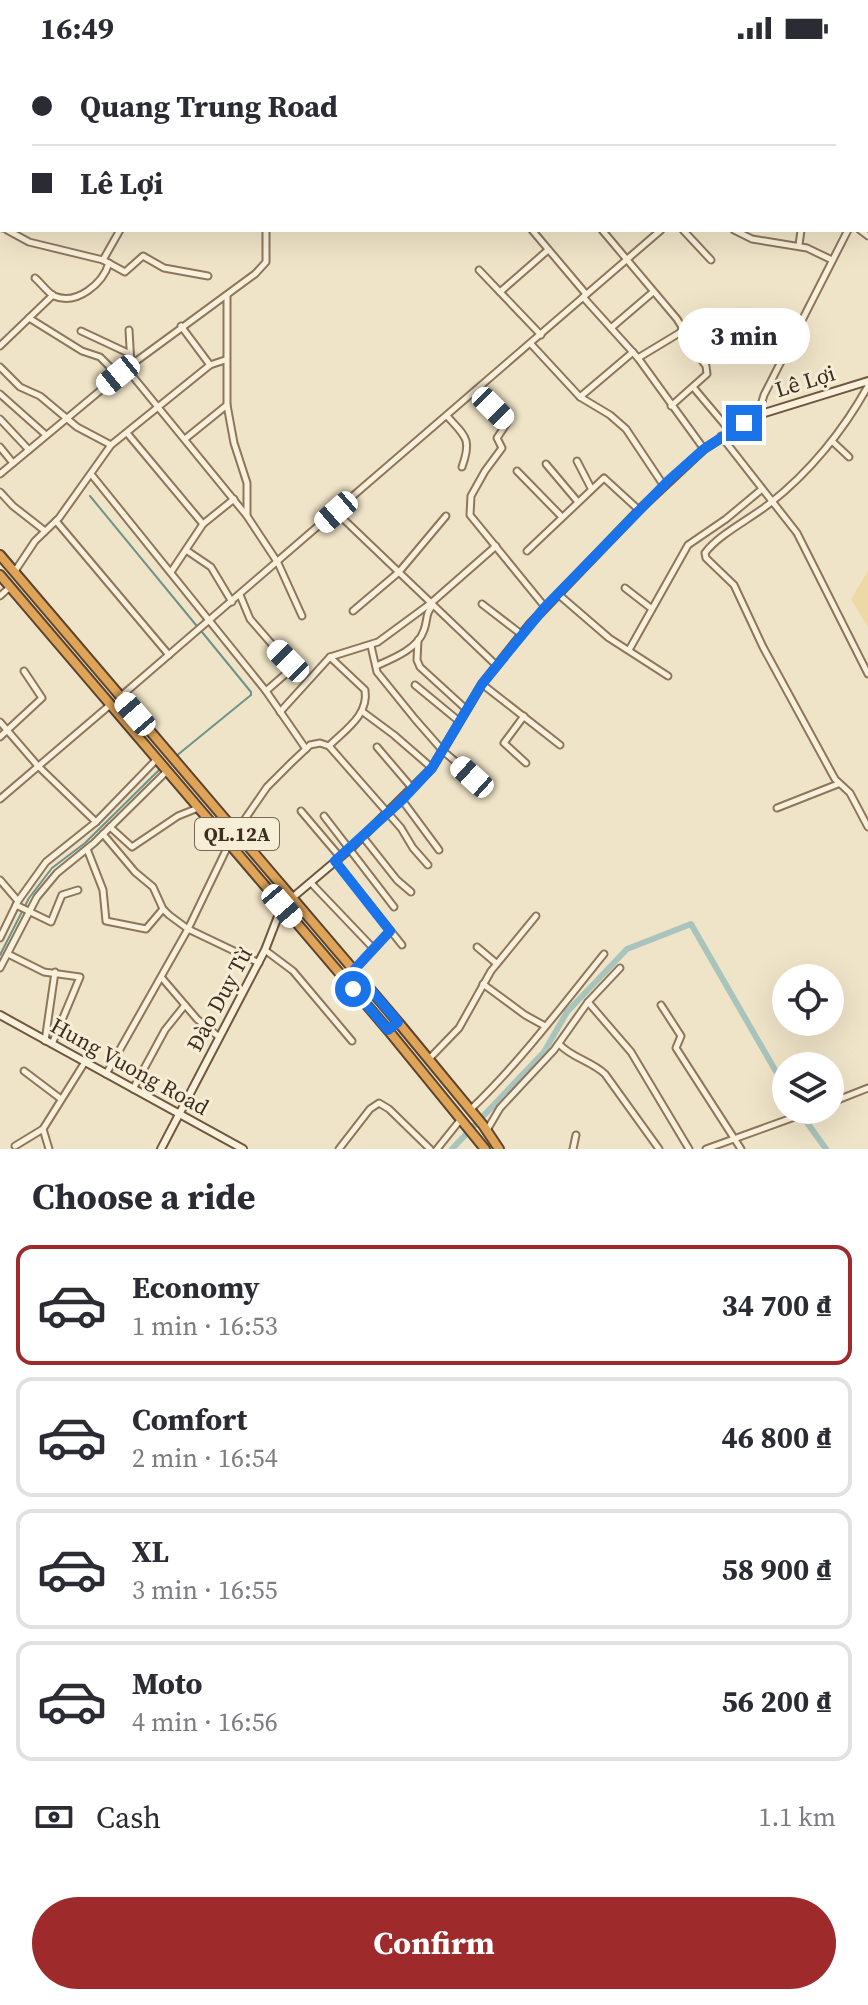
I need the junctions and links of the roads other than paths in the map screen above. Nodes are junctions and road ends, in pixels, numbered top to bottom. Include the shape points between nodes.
1 (11, 232) edge
2 (119, 232) edge
3 (266, 232) edge
4 (534, 232) edge
5 (604, 232) edge
6 (659, 232) edge
7 (685, 232) edge
8 (738, 232) edge
9 (801, 232) edge
10 (847, 232) edge
11 (799, 245) junction
12 (548, 250) junction
13 (628, 259) junction
14 (711, 260) dead end
15 (832, 260) junction
16 (106, 262) junction
17 (479, 270) dead end
18 (208, 276) dead end
19 (35, 278) dead end
20 (500, 292) junction
21 (653, 292) junction
22 (227, 294) junction
23 (53, 295) junction
24 (584, 296) junction
25 (29, 318) junction
26 (181, 326) junction
27 (611, 328) junction
28 (129, 330) dead end
29 (81, 331) dead end
30 (681, 332) junction
31 (541, 335) junction
32 (531, 344) junction
33 (0, 346) edge
34 (633, 352) junction
35 (128, 353) junction
36 (638, 358) junction
37 (225, 360) junction
38 (210, 365) junction
39 (128, 366) junction
40 (0, 367) edge
41 (118, 375) junction
42 (868, 383) edge
43 (693, 387) junction
44 (476, 390) junction
45 (0, 394) edge
46 (580, 397) junction
47 (227, 405) junction
48 (157, 406) junction
49 (671, 406) junction
50 (758, 415) junction
51 (447, 416) junction
52 (66, 417) junction
53 (0, 419) edge
54 (730, 431) junction
55 (127, 433) junction
56 (46, 435) junction
57 (721, 436) junction
58 (185, 439) junction
59 (832, 441) junction
60 (111, 445) junction
61 (0, 447) edge
62 (704, 449) junction
63 (29, 450) junction
64 (849, 457) dead end
65 (577, 461) dead end
66 (13, 463) junction
67 (546, 464) dead end
68 (462, 467) dead end
69 (517, 471) dead end
70 (0, 473) edge
71 (91, 474) junction
72 (664, 486) junction
73 (591, 488) junction
74 (762, 489) junction
75 (0, 492) edge
76 (234, 499) junction
77 (578, 502) junction
78 (773, 502) junction
79 (639, 510) junction
80 (336, 512) junction
81 (247, 516) junction
82 (446, 516) dead end
83 (562, 517) junction
84 (56, 521) junction
85 (203, 524) junction
86 (45, 531) junction
87 (496, 546) junction
88 (186, 550) junction
89 (527, 551) dead end
90 (0, 555) edge
91 (278, 563) junction
92 (14, 572) junction
93 (171, 572) junction
94 (399, 572) junction
95 (0, 575) edge
96 (10, 587) junction
97 (625, 588) dead end
98 (558, 594) junction
99 (240, 595) junction
100 (0, 596) edge
101 (232, 602) junction
102 (432, 604) junction
103 (482, 604) dead end
104 (545, 607) junction
105 (652, 609) junction
106 (353, 611) dead end
107 (302, 616) dead end
108 (209, 621) junction
109 (521, 634) junction
110 (418, 640) junction
111 (371, 646) junction
112 (629, 650) junction
113 (169, 655) junction
114 (330, 657) junction
115 (496, 665) junction
116 (376, 666) junction
117 (24, 671) dead end
118 (868, 674) edge
119 (668, 676) dead end
120 (482, 684) junction
121 (415, 685) dead end
122 (266, 691) junction
123 (120, 697) junction
124 (110, 705) junction
125 (467, 710) junction
126 (280, 712) junction
127 (363, 712) junction
128 (524, 716) junction
129 (0, 722) edge
130 (460, 722) junction
131 (7, 731) junction
132 (0, 737) edge
133 (560, 745) dead end
134 (329, 746) junction
135 (164, 747) junction
136 (377, 747) dead end
137 (306, 749) junction
138 (443, 751) junction
139 (155, 757) junction
140 (526, 763) dead end
141 (38, 766) junction
142 (432, 768) junction
143 (167, 771) junction
144 (185, 772) junction
145 (175, 780) junction
146 (838, 784) junction
147 (487, 788) dead end
148 (413, 789) junction
149 (0, 799) edge
150 (208, 800) junction
151 (402, 800) junction
152 (198, 808) junction
153 (777, 808) dead end
154 (301, 811) dead end
155 (389, 813) junction
156 (324, 816) dead end
157 (96, 822) junction
158 (110, 827) junction
159 (868, 827) edge
160 (236, 832) junction
161 (103, 834) junction
162 (363, 837) junction
163 (229, 844) junction
164 (87, 849) junction
165 (350, 849) junction
166 (439, 850) dead end
167 (338, 859) junction
168 (428, 865) dead end
169 (0, 880) edge
170 (312, 884) junction
171 (78, 890) dead end
172 (411, 892) dead end
173 (292, 898) junction
174 (282, 906) junction
175 (394, 907) dead end
176 (22, 908) junction
177 (163, 909) junction
178 (536, 916) dead end
179 (188, 929) junction
180 (390, 931) junction
181 (0, 938) edge
182 (402, 945) dead end
183 (477, 947) dead end
184 (373, 948) junction
185 (265, 950) junction
186 (8, 954) junction
187 (604, 954) dead end
188 (259, 963) junction
189 (496, 963) junction
190 (0, 968) edge
191 (620, 968) dead end
192 (354, 970) junction
193 (55, 972) junction
194 (161, 978) junction
195 (483, 984) junction
196 (588, 1002) junction
197 (185, 1005) junction
198 (661, 1005) dead end
199 (0, 1015) edge
200 (398, 1022) junction
201 (545, 1026) junction
202 (388, 1030) junction
203 (219, 1037) junction
204 (352, 1041) dead end
205 (49, 1042) junction
206 (559, 1044) junction
207 (429, 1059) junction
208 (85, 1062) junction
209 (24, 1071) dead end
210 (106, 1075) junction
211 (868, 1088) edge
212 (133, 1090) junction
213 (844, 1097) edge
214 (61, 1099) junction
215 (472, 1111) junction
216 (179, 1114) junction
217 (462, 1119) junction
218 (778, 1124) edge
219 (485, 1127) junction
220 (43, 1129) junction
221 (576, 1135) dead end
222 (736, 1139) junction
223 (15, 1146) dead end
224 (49, 1149) edge
225 (161, 1149) edge
226 (243, 1149) edge
227 (339, 1149) edge
228 (430, 1149) edge
229 (437, 1149) edge
230 (485, 1149) edge
231 (499, 1149) edge
232 (573, 1149) edge
233 (659, 1149) edge
234 (689, 1149) edge
235 (706, 1149) edge
236 (741, 1149) edge

1 - 16 street via 29,242
2 - 16 street
3 - 22 street via 266,262
4 - 12 street
5 - 13 street
6 - 13 street
7 - 14 street
8 - 11 street
9 - 11 street
10 - 15 street
11 - 15 street
12 - 20 street
12 - 24 street
13 - 21 street
13 - 24 street
15 - 50 street
16 - 18 street via 126,272 145,256 164,268
16 - 23 street via 103,279 78,296
17 - 20 street
19 - 23 street
20 - 31 street
21 - 27 street
21 - 30 street via 680,323
22 - 26 street
22 - 37 street
23 - 25 street
24 - 27 street
24 - 31 street
25 - 33 street
25 - 41 street via 103,359
26 - 38 street
26 - 39 street
27 - 34 street
28 - 35 street
29 - 35 street
30 - 36 street
30 - 43 street via 708,370
31 - 32 street
32 - 44 street
32 - 46 street
34 - 36 street
34 - 46 street
35 - 39 street
36 - 49 street
37 - 38 street
37 - 47 street
38 - 48 street
39 - 41 street
39 - 48 street
40 - 52 street
41 - 52 street
42 - 50 street, Lê Lợi
42 - 59 street
43 - 49 street
43 - 54 street
44 - 51 street
44 - 87 street via 507,423 497,438 502,448 470,499 470,515
45 - 56 street
46 - 72 street via 626,429
47 - 58 street
47 - 81 street via 247,483
48 - 55 street
48 - 58 street
49 - 62 street
50 - 54 street, Lê Lợi
51 - 68 street via 467,439
51 - 80 street
52 - 56 street
52 - 60 street
53 - 63 street
54 - 57 street, Lê Lợi
55 - 60 street
55 - 85 street
56 - 63 street
57 - 62 street, Lê Lợi
57 - 74 street
58 - 76 street
59 - 64 street
59 - 78 street
60 - 71 street
61 - 66 street
62 - 72 street, Lê Lợi
63 - 66 street
65 - 73 street
66 - 70 street
67 - 77 street
69 - 83 street
71 - 84 street
71 - 93 street
72 - 79 street, Lê Lợi
73 - 77 street
73 - 79 street via 607,478
74 - 78 street
74 - 105 street via 688,545
75 - 86 street
76 - 81 street
76 - 85 street
77 - 83 street
78 - 118 street via 802,542
78 - 146 street via 705,555 734,585
79 - 98 street, Lê Lợi
80 - 91 street
80 - 94 street
81 - 91 street
82 - 94 street
83 - 89 street
84 - 86 street
84 - 113 street
85 - 88 street
86 - 92 street
87 - 102 street
87 - 104 street
88 - 93 street
88 - 101 street via 211,567
90 - 92 highway, QL.12A
91 - 99 street
91 - 107 street
92 - 123 highway, QL.12A
93 - 108 street
94 - 102 street
94 - 106 street
95 - 96 highway, QL.12A
96 - 100 street
96 - 124 highway, QL.12A
97 - 105 street
98 - 104 street, Lê Lợi
98 - 112 street
99 - 101 street
99 - 122 street via 250,619 290,665
101 - 108 street
102 - 110 street
102 - 111 street
102 - 115 street
103 - 109 street
104 - 109 street, Lê Lợi
105 - 112 street
108 - 113 street
108 - 122 street
109 - 115 street, Lê Lợi
110 - 116 street
110 - 125 street via 418,664
111 - 114 street
111 - 116 street
112 - 119 street
113 - 123 street
114 - 126 street
114 - 127 street via 365,690
115 - 120 street, Lê Lợi
116 - 138 street
117 - 131 street via 42,698
120 - 125 street, Lê Lợi
120 - 128 street
121 - 130 street
122 - 126 street
123 - 124 highway
123 - 135 highway, QL.12A
124 - 139 highway, QL.12A
124 - 141 street
125 - 130 street, Lê Lợi
126 - 137 street
127 - 134 street
127 - 142 street
128 - 133 street
128 - 140 street via 504,743
129 - 131 street
130 - 138 street, Lê Lợi
131 - 132 street
131 - 141 street
134 - 137 street via 316,743
134 - 155 street
135 - 139 highway
135 - 144 highway, QL.12A
136 - 148 street
137 - 160 street via 272,781
138 - 142 street, Lê Lợi
138 - 147 street
139 - 143 highway, QL.12A
139 - 157 street
141 - 149 street
141 - 157 street
142 - 148 street, Lê Lợi
143 - 145 highway, QL.12A
143 - 158 street
144 - 145 highway
144 - 150 highway, QL.12A
145 - 152 highway, QL.12A
146 - 153 street
146 - 159 street via 850,793
148 - 151 street, Lê Lợi
150 - 152 highway
150 - 160 highway, QL.12A
151 - 155 street, Lê Lợi
151 - 166 street
152 - 158 street via 132,847
152 - 163 highway, QL.12A
154 - 167 street
155 - 162 street, Lê Lợi
155 - 168 street
156 - 165 street
157 - 176 street via 46,862
158 - 161 street
160 - 173 highway, QL.12A
161 - 164 street
161 - 177 street via 153,887
162 - 165 street, Lê Lợi
162 - 172 street
163 - 174 highway, QL.12A
163 - 179 street
164 - 176 street
164 - 177 street via 103,890 106,921 146,929
165 - 167 street, Lê Lợi
165 - 175 street
167 - 170 street, Lê Lợi
167 - 180 street
169 - 176 street
170 - 173 street, Lê Lợi
170 - 184 street
171 - 176 street via 62,895 51,922
173 - 174 highway
173 - 192 highway, QL.12A
174 - 185 street, Đào Duy Từ
174 - 202 highway, QL.12A
176 - 181 street
176 - 186 street
177 - 179 street
178 - 189 street
179 - 188 street
179 - 194 street
180 - 182 street
180 - 184 street
183 - 189 street
184 - 192 street
185 - 188 street, Đào Duy Từ
185 - 204 street via 287,965
186 - 190 street
186 - 193 street
187 - 201 street
188 - 203 street, Đào Duy Từ
189 - 195 street
191 - 196 street
192 - 200 highway, QL.12A
193 - 205 street
193 - 205 street via 80,977
194 - 197 street
194 - 210 street
195 - 201 street
195 - 207 street via 459,1028
196 - 206 street
196 - 234 street via 631,1052
197 - 203 street
197 - 212 street via 165,1030
198 - 222 street via 681,1036 676,1048
199 - 205 street, Hung Vuong Road
200 - 202 highway
200 - 207 highway, QL.12A
201 - 215 street
202 - 217 highway, QL.12A
203 - 216 street, Đào Duy Từ
205 - 208 street, Hung Vuong Road
206 - 219 street
206 - 233 street via 605,1074
207 - 215 highway, QL.12A
208 - 210 street, Hung Vuong Road
208 - 214 street
209 - 214 street
210 - 212 street, Hung Vuong Road
211 - 213 street
212 - 216 street, Hung Vuong Road
214 - 220 street
215 - 219 highway, QL.12A
216 - 225 street, Đào Duy Từ
216 - 226 street, Hung Vuong Road
217 - 229 street
217 - 230 highway, QL.12A
218 - 222 street
219 - 231 highway, QL.12A
220 - 223 street
220 - 224 street
221 - 232 street
222 - 235 street
222 - 236 street
227 - 228 street via 379,1103

